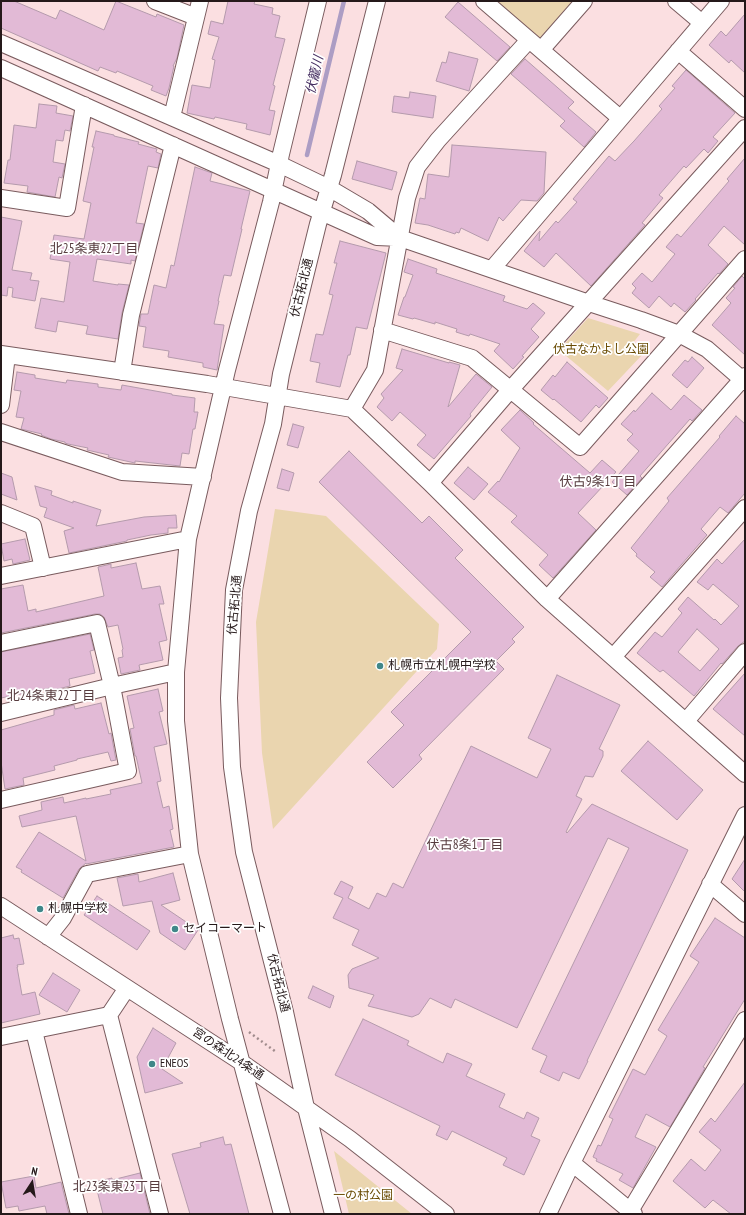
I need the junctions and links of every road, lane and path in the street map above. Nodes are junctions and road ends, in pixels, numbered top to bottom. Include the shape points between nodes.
1 (155, 1) edge
2 (200, 1) edge
3 (318, 1) edge
4 (377, 1) edge
5 (484, 1) edge
6 (584, 1) edge
7 (676, 1) edge
8 (721, 1) edge
9 (196, 17) junction
10 (702, 23) junction
11 (1, 43) edge
12 (535, 45) junction
13 (678, 51) junction
14 (1, 68) edge
15 (84, 106) junction
16 (745, 109) edge
17 (172, 117) junction
18 (620, 118) junction
19 (745, 128) edge
20 (173, 145) junction
21 (279, 164) junction
22 (329, 188) junction
23 (274, 190) junction
24 (1, 198) edge
25 (322, 212) junction
26 (400, 238) junction
27 (745, 259) edge
28 (492, 269) junction
29 (589, 303) junction
30 (382, 330) junction
31 (679, 334) junction
32 (4, 355) edge
33 (122, 372) junction
34 (744, 379) edge
35 (223, 387) junction
36 (511, 389) junction
37 (278, 396) junction
38 (1, 405) edge
39 (352, 409) junction
40 (1, 432) edge
41 (202, 476) junction
42 (430, 483) junction
43 (745, 508) edge
44 (1, 513) edge
45 (188, 539) junction
46 (43, 568) junction
47 (1, 576) edge
48 (547, 599) junction
49 (1, 644) edge
50 (745, 652) edge
51 (613, 657) junction
52 (176, 672) junction
53 (112, 686) junction
54 (1, 713) edge
55 (686, 721) junction
56 (745, 774) edge
57 (1, 800) edge
58 (745, 815) edge
59 (190, 854) junction
60 (710, 884) junction
61 (1, 906) edge
62 (745, 914) edge
63 (48, 937) junction
64 (127, 988) junction
65 (109, 1015) junction
66 (745, 1020) edge
67 (34, 1031) junction
68 (249, 1032) dead end
69 (1, 1037) edge
70 (276, 1052) dead end
71 (241, 1062) junction
72 (306, 1108) junction
73 (572, 1163) junction
74 (632, 1213) edge
75 (79, 1214) edge
76 (160, 1214) edge
77 (282, 1214) edge
78 (333, 1214) edge
79 (446, 1214) edge
80 (548, 1214) edge

1 - 9 street
2 - 9 street
3 - 21 street
4 - 22 street, 伏古拓北通
5 - 12 street
6 - 12 street
7 - 10 street
8 - 10 street
9 - 17 street
10 - 13 street
11 - 17 street
12 - 18 street
12 - 26 street via 438,140 417,167 407,198
13 - 16 street
13 - 18 street
14 - 15 street
15 - 20 street
15 - 24 street via 67,208
17 - 21 street
18 - 28 street
19 - 29 street
20 - 23 street
20 - 33 street via 131,315
21 - 22 street
21 - 23 street
22 - 25 street, 伏古拓北通
22 - 26 street via 368,211
23 - 25 street
23 - 35 street
25 - 26 street via 377,237
25 - 37 street, 伏古拓北通 via 281,374
26 - 28 street
26 - 30 street
27 - 31 street
28 - 29 street
29 - 31 street
29 - 36 street
30 - 36 street via 472,358
30 - 39 street via 375,370
31 - 34 street via 707,349
31 - 36 street via 580,447
32 - 33 street
32 - 38 street
33 - 35 street
34 - 48 street
35 - 37 street
35 - 41 street
36 - 42 street
37 - 39 street
37 - 72 street, 伏古拓北通 via 249,511 234,590 229,698 232,767 244,852 285,1012
39 - 42 street
40 - 41 street via 122,472
41 - 45 street
42 - 48 street
43 - 51 street
44 - 46 street via 32,526
45 - 46 street
45 - 52 street
46 - 47 street
48 - 51 street
49 - 53 street via 97,623
50 - 55 street
51 - 55 street
52 - 53 street
52 - 59 street via 176,721
53 - 54 street
53 - 57 street via 128,771
55 - 56 street
58 - 60 street
59 - 63 street via 87,874 63,918
59 - 71 street
60 - 62 street
60 - 73 street
61 - 63 street, 宮の森北24条通
63 - 64 street, 宮の森北24条通
64 - 65 street
64 - 71 street, 宮の森北24条通
65 - 67 street
65 - 76 street
66 - 74 street
67 - 69 street
67 - 75 street
68 - 70 path
71 - 72 street, 宮の森北24条通
71 - 77 street
72 - 78 street, 伏古拓北通
72 - 79 street, 宮の森北24条通
73 - 74 street
73 - 80 street

